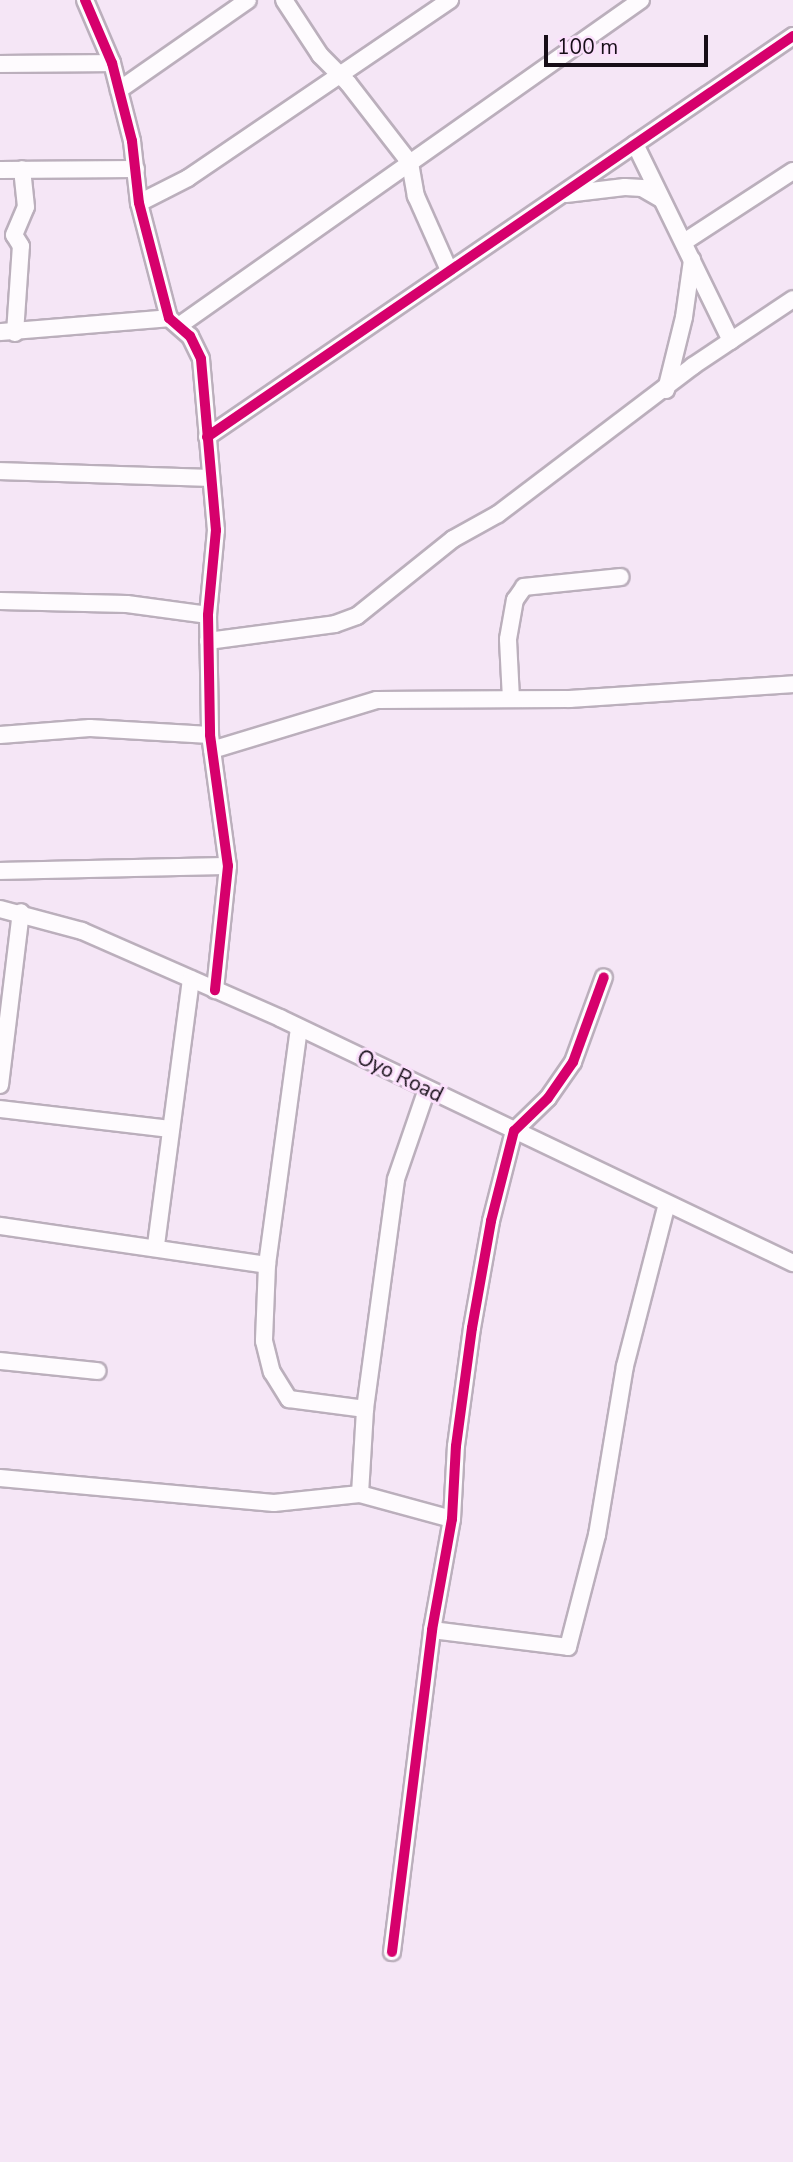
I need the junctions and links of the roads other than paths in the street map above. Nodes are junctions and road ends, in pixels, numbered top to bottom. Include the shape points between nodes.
1 (85, 0) edge
2 (248, 0) edge
3 (284, 0) edge
4 (450, 0) edge
5 (641, 0) edge
6 (793, 36) edge
7 (112, 62) junction
8 (0, 64) edge
9 (338, 75) junction
10 (119, 90) junction
11 (635, 144) junction
12 (410, 163) junction
13 (22, 169) junction
14 (136, 169) junction
15 (0, 170) edge
16 (793, 171) edge
17 (560, 195) junction
18 (661, 199) junction
19 (139, 203) junction
20 (684, 242) junction
21 (692, 260) junction
22 (448, 268) junction
23 (793, 299) edge
24 (174, 321) junction
25 (7, 333) edge
26 (731, 341) junction
27 (666, 390) junction
28 (208, 437) junction
29 (0, 471) edge
30 (211, 478) junction
31 (620, 577) dead end
32 (0, 601) edge
33 (208, 615) junction
34 (208, 641) junction
35 (793, 684) edge
36 (511, 699) junction
37 (0, 735) edge
38 (211, 742) junction
39 (228, 866) junction
40 (0, 872) edge
41 (0, 909) edge
42 (20, 912) junction
43 (604, 977) dead end
44 (191, 979) junction
45 (215, 990) junction
46 (299, 1028) junction
47 (0, 1085) edge
48 (427, 1089) junction
49 (0, 1109) edge
50 (171, 1129) junction
51 (514, 1131) junction
52 (667, 1204) junction
53 (0, 1226) edge
54 (156, 1245) junction
55 (793, 1263) edge
56 (267, 1265) junction
57 (0, 1361) edge
58 (97, 1371) dead end
59 (365, 1409) junction
60 (0, 1478) edge
61 (360, 1494) junction
62 (452, 1520) junction
63 (432, 1630) junction
64 (392, 1952) dead end

1 - 7 street
2 - 10 street
3 - 9 street
4 - 9 street
5 - 12 street
6 - 11 street
7 - 8 street
7 - 10 street
9 - 12 street
9 - 19 street via 188,178
10 - 14 street
11 - 17 street
11 - 18 street
12 - 22 street via 416,196
12 - 24 street
13 - 14 street
13 - 15 street
13 - 25 street via 26,207 14,235 21,246
14 - 19 street
16 - 20 street
17 - 18 street via 625,187 642,188
17 - 22 street
18 - 20 street
19 - 24 street
20 - 21 street
21 - 26 street
21 - 27 street
22 - 28 street
23 - 26 street
24 - 25 street
24 - 28 street via 201,359
26 - 27 street
27 - 34 street via 498,514 453,539 357,616 335,624
28 - 30 street
29 - 30 street
30 - 33 street via 216,530
31 - 36 street via 524,587 515,600 508,639
32 - 33 street via 127,604
33 - 34 street
34 - 38 street
35 - 36 street via 629,697
36 - 38 street via 377,700
37 - 38 street via 90,728
38 - 39 street
39 - 40 street
39 - 45 street
41 - 42 street, Oyo Road
42 - 44 street, Oyo Road via 82,932
42 - 47 street
43 - 51 street via 573,1062 548,1098
44 - 45 street, Oyo Road
44 - 50 street
45 - 46 street, Oyo Road
46 - 48 street, Oyo Road
46 - 56 street
48 - 51 street, Oyo Road
48 - 59 street via 396,1179
49 - 50 street
50 - 54 street
51 - 52 street, Oyo Road
51 - 62 street via 471,1328
52 - 55 street, Oyo Road
52 - 63 street via 625,1366 597,1535 568,1647
53 - 54 street
54 - 56 street
56 - 59 street via 264,1341 283,1394 289,1399
57 - 58 street
59 - 61 street
60 - 61 street via 274,1503
61 - 62 street
62 - 63 street
63 - 64 street

